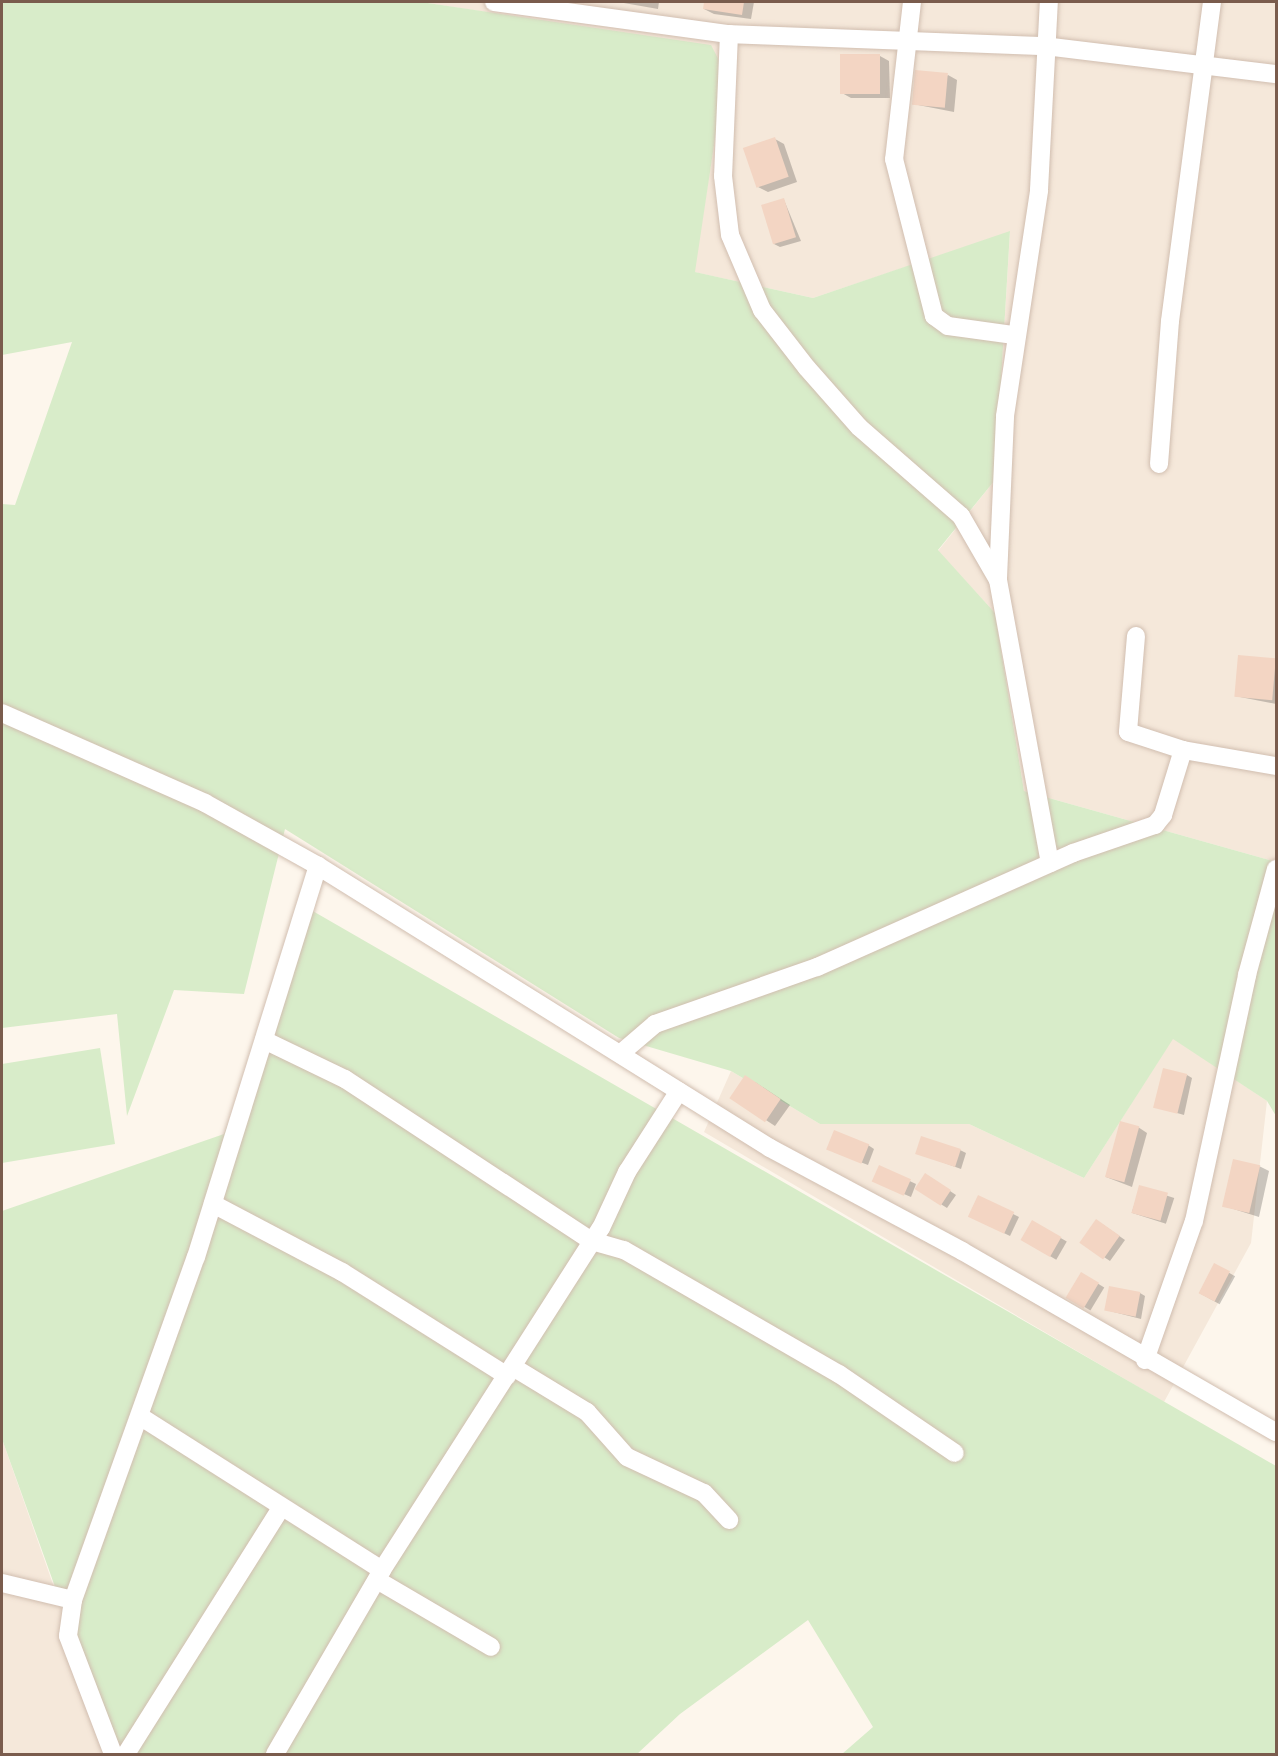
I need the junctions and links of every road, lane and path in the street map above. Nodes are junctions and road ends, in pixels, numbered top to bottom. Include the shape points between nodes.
1 (494, 2) edge
2 (912, 2) edge
3 (1049, 2) edge
4 (1212, 2) edge
5 (729, 34) junction
6 (907, 39) junction
7 (1044, 46) junction
8 (1205, 63) junction
9 (1276, 74) edge
10 (1014, 335) junction
11 (1159, 464) dead end
12 (998, 580) junction
13 (1136, 636) dead end
14 (2, 713) edge
15 (1183, 750) junction
16 (1276, 766) edge
17 (1050, 863) junction
18 (318, 867) junction
19 (1276, 869) edge
20 (264, 1040) junction
21 (620, 1054) junction
22 (679, 1091) junction
23 (213, 1204) junction
24 (592, 1241) junction
25 (1144, 1360) junction
26 (510, 1371) junction
27 (141, 1417) junction
28 (1276, 1432) edge
29 (955, 1454) dead end
30 (280, 1509) junction
31 (729, 1520) dead end
32 (379, 1575) junction
33 (2, 1583) edge
34 (73, 1600) junction
35 (491, 1647) dead end
36 (113, 1755) edge
37 (126, 1755) edge
38 (276, 1755) edge

1 - 5 street
2 - 6 street
3 - 7 street
4 - 8 street
5 - 6 street
5 - 12 street via 725,200 730,235 762,310 859,427 961,516
6 - 7 street
6 - 10 street via 894,159 934,316 948,326
7 - 8 street
7 - 10 street via 1040,190
8 - 9 street
8 - 11 street via 1170,321
10 - 12 street
12 - 17 street
13 - 15 street via 1128,732
14 - 18 street via 205,804
15 - 16 street
15 - 17 street via 1164,815 1155,825
17 - 21 street via 880,941 656,1024
18 - 20 street
18 - 21 street
19 - 25 street via 1247,975 1194,1221
20 - 23 street
20 - 24 street via 366,1092
21 - 22 street
22 - 24 street via 649,1134
22 - 25 street
23 - 26 street via 342,1272
23 - 27 street
24 - 26 street
24 - 29 street via 624,1250 829,1368
25 - 28 street
26 - 31 street via 587,1412 627,1457 704,1493
26 - 32 street
27 - 30 street
27 - 34 street
30 - 32 street
30 - 37 street
32 - 35 street
32 - 38 street
33 - 34 street
34 - 36 street via 68,1636

